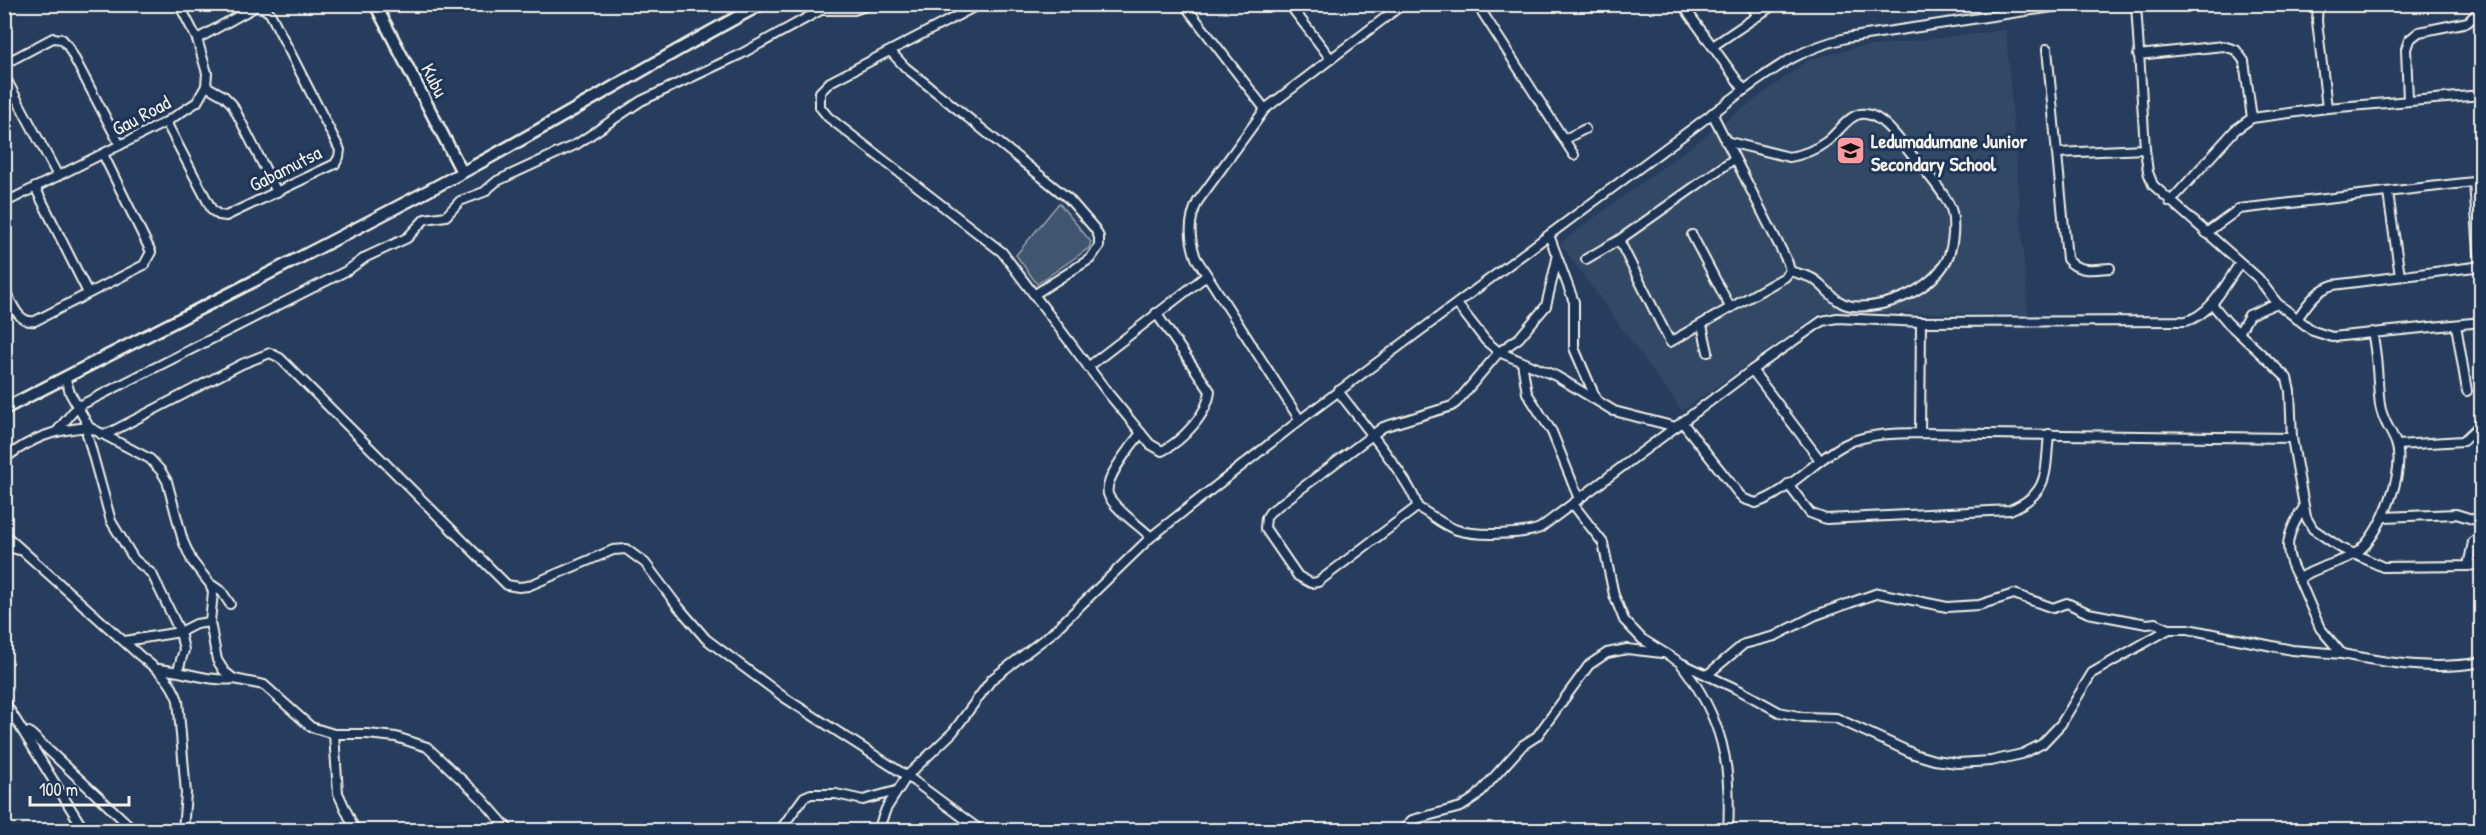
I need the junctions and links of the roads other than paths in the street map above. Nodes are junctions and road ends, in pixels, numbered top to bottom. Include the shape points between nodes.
1 (179, 4) edge
2 (375, 4) edge
3 (762, 4) edge
4 (832, 4) edge
5 (872, 4) edge
6 (980, 4) edge
7 (1184, 4) edge
8 (1289, 4) edge
9 (1683, 4) edge
10 (1750, 4) edge
11 (1775, 4) edge
12 (2136, 4) edge
13 (2318, 4) edge
14 (1401, 5) edge
15 (2069, 5) edge
16 (1481, 6) edge
17 (853, 7) edge
18 (2481, 8) edge
19 (823, 10) junction
20 (1758, 16) junction
21 (197, 39) junction
22 (1713, 46) junction
23 (2047, 49) dead end
24 (891, 52) junction
25 (2138, 55) junction
26 (1331, 59) junction
27 (4, 64) edge
28 (4, 75) edge
29 (206, 86) junction
30 (1744, 90) junction
31 (2481, 95) edge
32 (2408, 100) junction
33 (2327, 108) junction
34 (1265, 109) junction
35 (1712, 113) junction
36 (2253, 118) junction
37 (166, 122) junction
38 (1585, 129) dead end
39 (1565, 139) junction
40 (1725, 141) junction
41 (120, 145) junction
42 (2145, 149) junction
43 (451, 150) junction
44 (2057, 153) junction
45 (103, 154) junction
46 (1574, 155) dead end
47 (1734, 159) junction
48 (482, 161) junction
49 (462, 172) junction
50 (58, 176) junction
51 (2477, 181) edge
52 (35, 187) junction
53 (277, 192) junction
54 (2388, 193) junction
55 (2170, 201) junction
56 (4, 203) edge
57 (2206, 233) junction
58 (1549, 235) junction
59 (1692, 235) dead end
60 (1619, 240) junction
61 (1557, 259) junction
62 (1586, 259) dead end
63 (2240, 263) junction
64 (2481, 267) edge
65 (2110, 268) dead end
66 (1790, 271) junction
67 (1206, 276) junction
68 (2400, 276) junction
69 (4, 288) edge
70 (88, 293) junction
71 (1035, 294) junction
72 (2277, 303) junction
73 (1457, 304) junction
74 (2212, 304) junction
75 (1730, 307) junction
76 (1156, 313) junction
77 (2297, 319) junction
78 (1921, 322) junction
79 (2481, 322) edge
80 (1702, 325) junction
81 (2456, 325) junction
82 (2372, 332) junction
83 (2239, 333) junction
84 (1499, 352) junction
85 (1708, 352) dead end
86 (1522, 362) junction
87 (1089, 367) junction
88 (1752, 370) junction
89 (65, 377) junction
90 (1338, 391) junction
91 (2466, 391) dead end
92 (1596, 400) junction
93 (77, 407) junction
94 (4, 409) edge
95 (1300, 420) junction
96 (2481, 423) edge
97 (1679, 424) junction
98 (89, 427) junction
99 (57, 431) junction
100 (1920, 433) junction
101 (101, 434) junction
102 (1141, 434) junction
103 (2049, 434) junction
104 (1372, 436) junction
105 (2292, 438) junction
106 (2397, 445) junction
107 (4, 459) edge
108 (1820, 460) junction
109 (1788, 484) junction
110 (1576, 501) junction
111 (1416, 507) junction
112 (2304, 507) junction
113 (2384, 516) junction
114 (2481, 522) edge
115 (4, 534) edge
116 (2481, 535) edge
117 (1151, 537) junction
118 (4, 546) edge
119 (20, 551) junction
120 (2353, 554) junction
121 (2481, 564) edge
122 (2468, 566) junction
123 (2299, 579) junction
124 (210, 584) junction
125 (230, 604) dead end
126 (210, 622) junction
127 (2169, 629) junction
128 (180, 632) junction
129 (125, 641) junction
130 (1664, 653) junction
131 (2342, 654) junction
132 (2481, 662) edge
133 (1681, 663) junction
134 (159, 669) junction
135 (178, 670) junction
136 (1707, 675) junction
137 (234, 679) junction
138 (4, 701) edge
139 (23, 728) junction
140 (333, 734) junction
141 (907, 776) junction
142 (896, 791) junction
143 (84, 831) edge
144 (134, 831) edge
145 (183, 831) edge
146 (356, 831) edge
147 (509, 831) edge
148 (780, 831) edge
149 (878, 831) edge
150 (980, 831) edge
151 (1403, 831) edge
152 (1728, 831) edge

1 - 21 street
2 - 43 main road, Kubu
3 - 48 main road
4 - 19 street
5 - 17 street
6 - 24 street
7 - 34 street
8 - 26 street
9 - 22 street
10 - 20 street
11 - 20 street
12 - 25 street
13 - 33 street
14 - 26 street
15 - 30 street via 1830,42 1791,57
16 - 39 street
17 - 19 street
18 - 32 street via 2468,22 2419,32 2409,40
19 - 93 street via 641,101 577,144 457,203 446,216 425,219 407,238 348,270
20 - 22 street
21 - 29 street via 207,73
21 - 53 street, Gabamutsa via 255,7 270,13 340,150 335,164
22 - 30 street
23 - 44 street
24 - 71 street via 1069,199 1095,229 1099,237 1097,252
24 - 71 street via 830,82 820,92 820,107 1002,252
25 - 36 street via 2223,46 2236,50 2244,61
25 - 42 street
26 - 34 street
27 - 41 street via 53,38 62,39
28 - 50 street
29 - 37 street, Gau Road via 197,102
29 - 53 street via 232,104
30 - 35 street
31 - 32 street
32 - 33 street
33 - 36 street
34 - 67 street via 1192,212 1190,237
35 - 40 street
35 - 58 street
36 - 55 street via 2235,130
37 - 41 street, Gau Road
37 - 53 street, Gabamutsa via 212,210 219,216
38 - 39 street
39 - 46 street
40 - 47 street
40 - 66 street via 1789,158 1827,142 1852,117 1868,114 1899,139 1951,209 1951,248 1946,263 1924,284 1888,303 1870,307 1839,302 1818,282
41 - 45 street, Gau Road
42 - 44 street
42 - 55 street via 2153,184
43 - 48 main road via 465,161
43 - 49 main road, Kubu
44 - 65 street via 2067,259 2081,269
45 - 50 street, Gau Road
45 - 70 street via 151,252 144,265
47 - 60 street
47 - 66 street
48 - 49 main road
49 - 89 main road
50 - 52 street, Gau Road
51 - 54 street
51 - 64 street
52 - 56 street, Gau Road
52 - 70 street
54 - 57 street via 2239,209
54 - 68 street
55 - 57 street
57 - 63 street
58 - 61 street
58 - 73 street
59 - 75 street
60 - 62 street
60 - 80 street via 1668,340
61 - 84 street via 1546,306 1519,338
61 - 92 street via 1574,302 1574,348
63 - 72 street via 2258,278
63 - 74 street
64 - 68 street
66 - 75 street via 1780,282
67 - 76 street
67 - 95 street
68 - 77 street via 2324,287
69 - 70 street via 18,315 30,322
71 - 87 street
72 - 77 street
72 - 83 street via 2249,315
73 - 84 street
73 - 90 street
74 - 78 street via 2186,321
74 - 83 street
75 - 80 street
76 - 87 street
76 - 102 street via 1208,385 1209,399 1200,418 1165,450 1155,449
77 - 82 street via 2313,331 2332,337
78 - 88 street via 1829,319
78 - 100 street
79 - 81 street
80 - 85 street
81 - 82 street
81 - 91 street
82 - 106 street via 2381,411
83 - 105 street via 2288,378
84 - 86 street
84 - 104 street via 1452,406 1392,423
86 - 92 street via 1568,382
86 - 110 street via 1527,393 1552,432
87 - 102 street
88 - 97 street
88 - 108 street
89 - 93 street
89 - 94 main road
90 - 95 street
90 - 104 street
92 - 97 street via 1614,411
93 - 98 street
93 - 99 street
95 - 117 street
96 - 106 street via 2463,441
97 - 109 street via 1744,499 1762,501
97 - 110 street
98 - 99 street
98 - 101 street
98 - 128 street via 87,434 111,521 134,560 152,574
99 - 107 street via 39,437
100 - 103 street
100 - 108 street via 1858,439
101 - 124 street via 150,459 161,471 187,551
101 - 141 street via 109,434 270,353 280,358 507,585 528,586 613,550 626,549 645,563 706,639 785,698
102 - 117 street via 1118,465 1108,496
103 - 105 street
103 - 109 street via 2040,490 2010,510 1826,519 1810,513
104 - 111 street via 1417,500
104 - 111 street via 1269,512 1265,528 1298,576 1311,583 1318,582
105 - 112 street
106 - 113 street via 2396,472
108 - 109 street
110 - 111 street via 1534,530 1475,534 1458,530
110 - 130 street via 1603,543 1614,595 1624,620
112 - 120 street via 2313,529
112 - 123 street via 2288,533 2287,542 2290,562
113 - 114 street via 2456,514
113 - 120 street via 2364,546
115 - 119 street
116 - 122 street via 2472,542
117 - 141 street via 1052,633 992,679 952,732
118 - 119 street
119 - 129 street
120 - 122 street via 2383,567
120 - 123 street
121 - 122 street
123 - 131 street via 2320,628
124 - 125 street
124 - 126 street
126 - 128 street
126 - 137 street via 217,660
127 - 131 street via 2188,628 2292,650
127 - 136 street via 2155,623 2088,613 2067,603 2053,608 2014,594 1978,605 1947,607 1878,593 1816,615 1775,636 1743,644
127 - 136 street via 2092,673 2061,724 2042,744 2022,754 1991,761 1958,763 1924,757 1836,718 1779,712
128 - 129 street
128 - 135 street via 184,650
129 - 134 street
130 - 133 street
130 - 151 street via 1607,653 1589,665 1537,736 1476,796 1461,807 1412,820
131 - 132 street via 2431,667
133 - 136 street
133 - 152 street via 1724,744 1730,799
134 - 135 street
134 - 145 street via 177,700 186,793
135 - 137 street via 210,679
137 - 140 street via 264,685 311,727
138 - 139 street
139 - 143 street
139 - 144 street
140 - 146 street via 338,793
140 - 147 street via 396,736 427,747 482,798
141 - 142 street
141 - 150 street
142 - 148 street via 863,800 811,794 804,797
142 - 149 street

